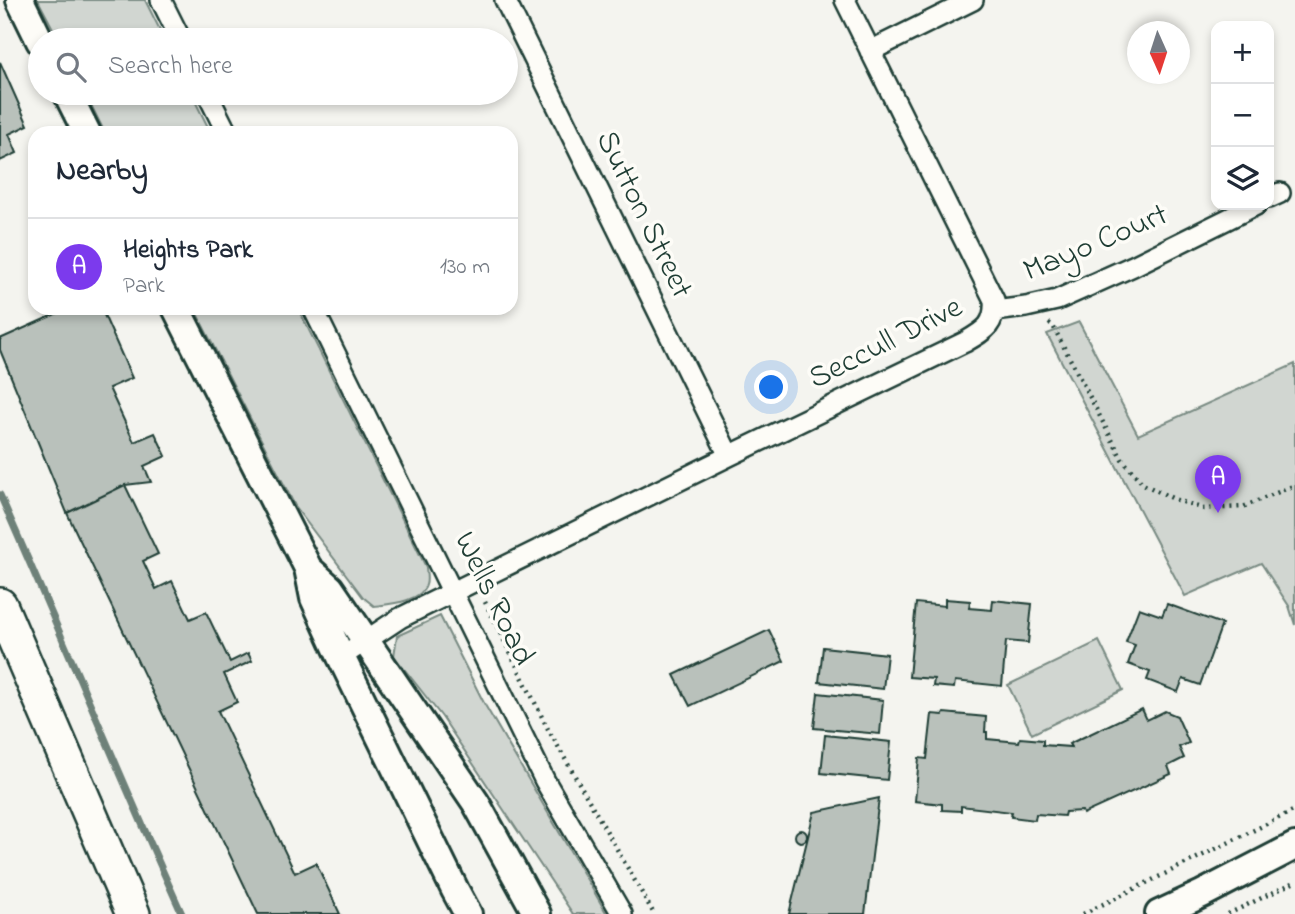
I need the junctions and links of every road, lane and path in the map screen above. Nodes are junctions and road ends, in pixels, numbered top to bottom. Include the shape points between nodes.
1 (20, 0) edge
2 (162, 0) edge
3 (505, 0) edge
4 (845, 0) edge
5 (974, 0) edge
6 (34, 28) edge
7 (175, 28) edge
8 (870, 51) junction
9 (73, 105) edge
10 (213, 105) edge
11 (84, 126) edge
12 (224, 126) edge
13 (1246, 210) edge
14 (1026, 307) junction
15 (995, 311) junction
16 (180, 315) edge
17 (316, 315) edge
18 (729, 456) junction
19 (1295, 485) edge
20 (309, 568) junction
21 (453, 593) junction
22 (485, 602) dead end
23 (0, 605) edge
24 (366, 639) junction
25 (341, 657) junction
26 (1295, 810) edge
27 (1295, 846) edge
28 (1295, 882) edge
29 (133, 914) edge
30 (468, 914) edge
31 (537, 914) edge
32 (622, 914) edge
33 (654, 914) edge
34 (1083, 914) edge
35 (1159, 914) edge
36 (1228, 914) edge

1 - 6 main road
2 - 7 street
3 - 18 street, Sutton Street
4 - 8 street, Seccull Drive
5 - 8 street
8 - 15 street, Seccull Drive via 994,300
9 - 11 main road
10 - 12 street
13 - 14 street, Mayo Court via 1057,300
14 - 15 street, Mayo Court
14 - 19 path via 1053,326 1122,459 1143,484 1204,509 1243,507
15 - 18 street, Seccull Drive via 982,332 965,342
16 - 20 main road
17 - 21 street, Wells Road
18 - 21 street, Seccull Drive
20 - 24 main road via 330,588
20 - 25 main road via 314,598
21 - 24 street, Seccull Drive
21 - 32 street, Wells Road via 545,782
22 - 33 path via 548,729
23 - 29 highway
24 - 25 street, Seccull Drive
24 - 31 main road via 476,803
25 - 30 main road
26 - 34 path
27 - 35 main road
28 - 36 path

